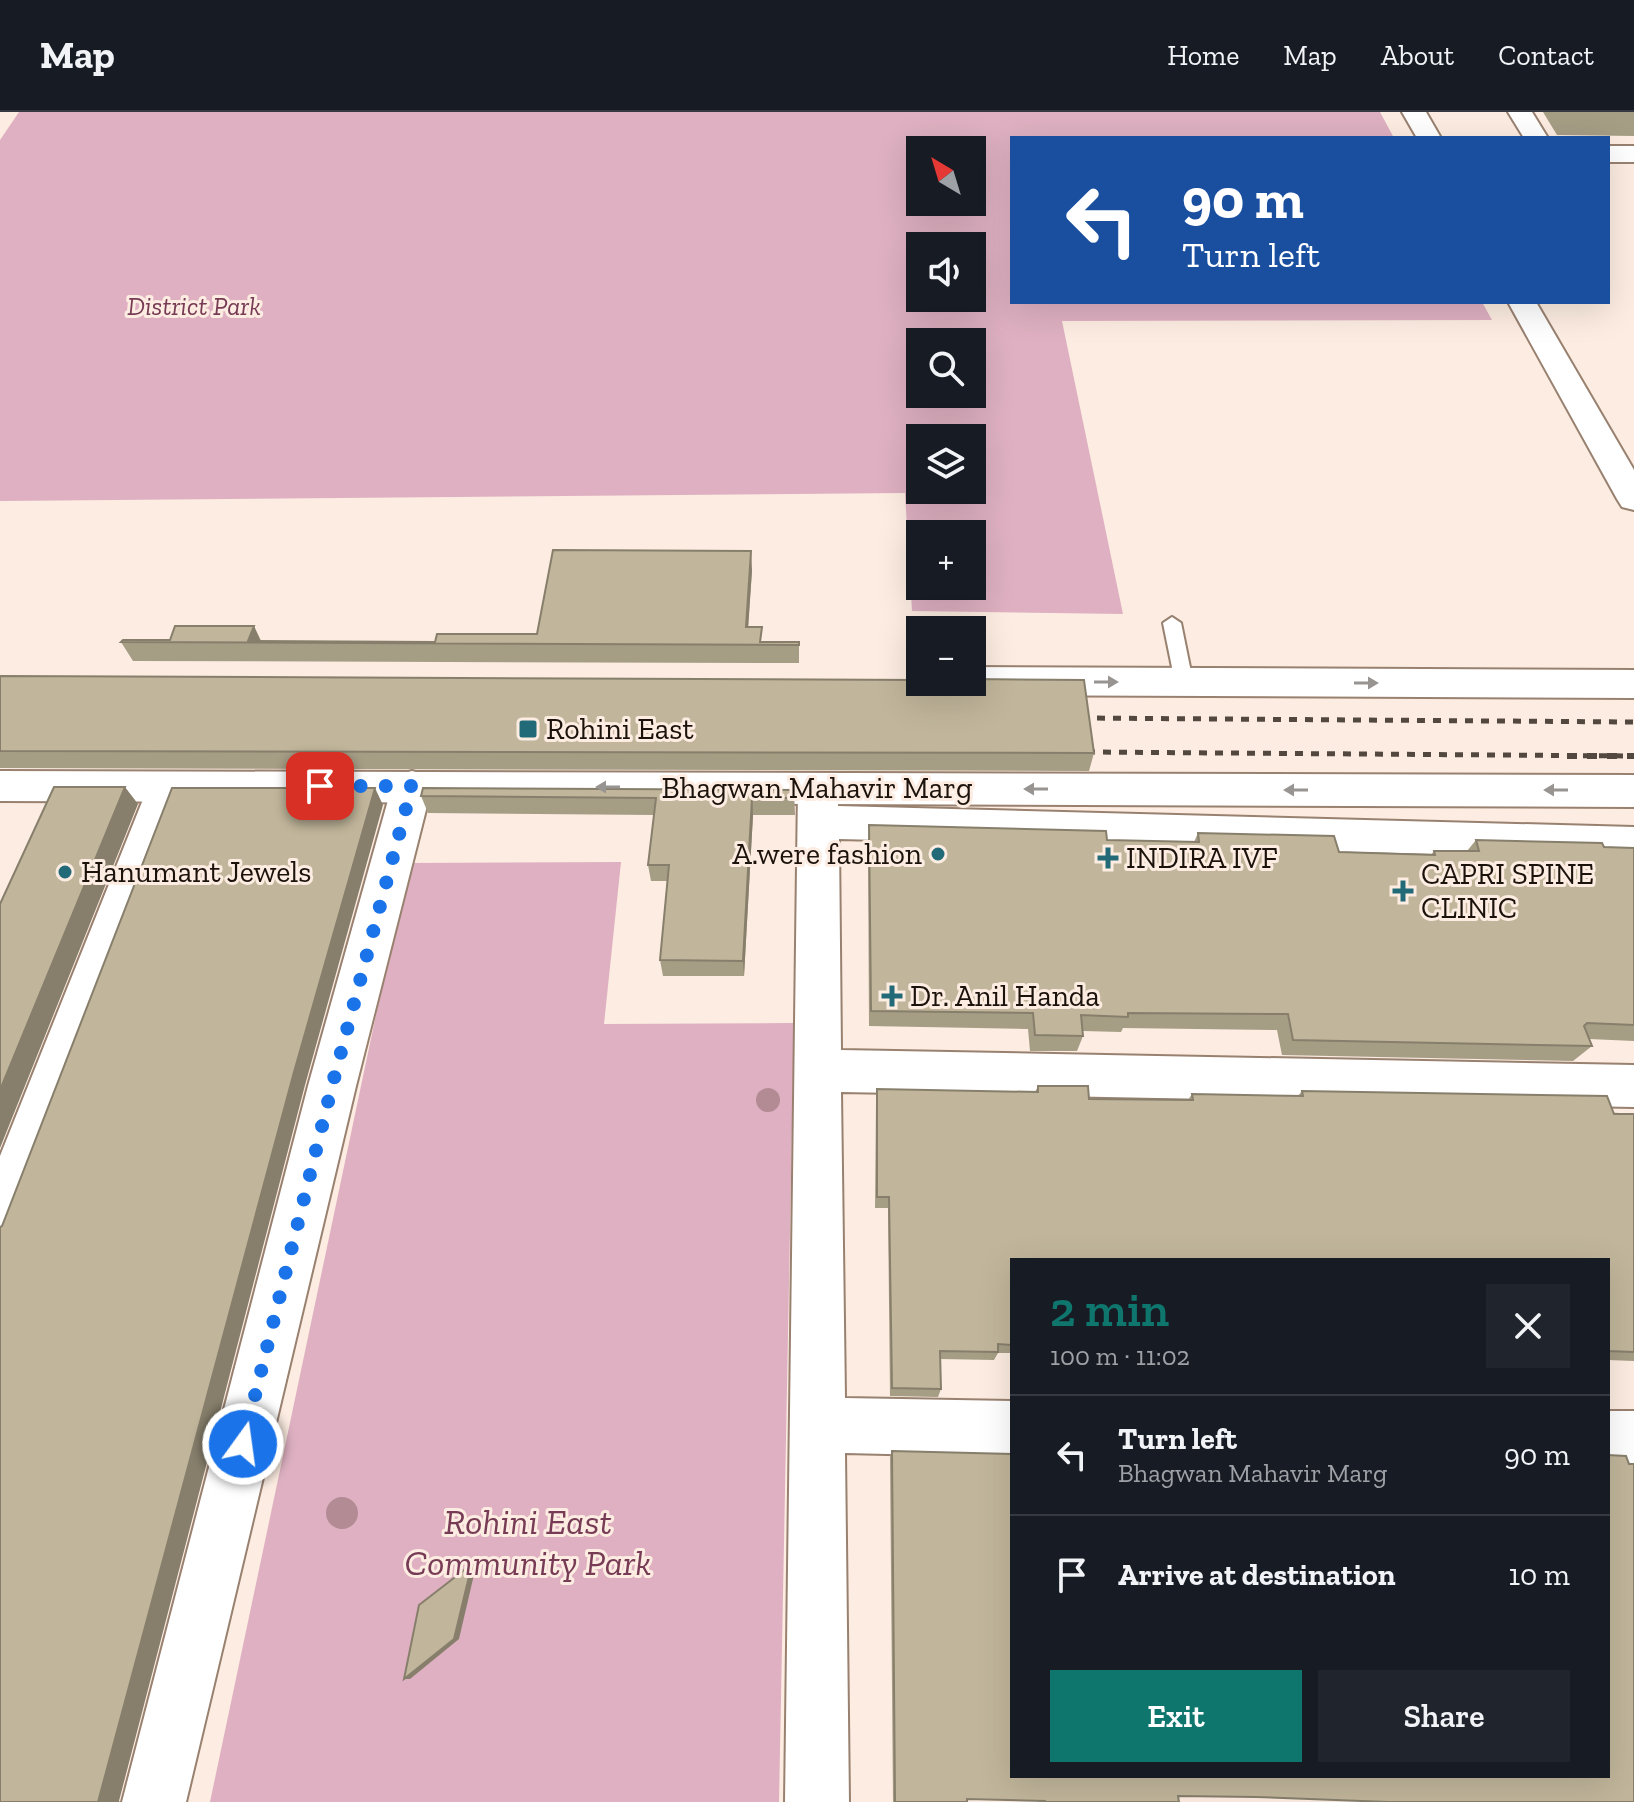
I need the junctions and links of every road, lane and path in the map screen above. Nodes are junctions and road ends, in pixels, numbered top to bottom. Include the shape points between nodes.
1 (1414, 112) edge
2 (1520, 112) edge
3 (1428, 136) edge
4 (1535, 136) edge
5 (1610, 154) edge
6 (1634, 154) edge
7 (1523, 304) edge
8 (1634, 499) edge
9 (1172, 623) dead end
10 (986, 681) edge
11 (1184, 682) junction
12 (1634, 684) edge
13 (0, 786) edge
14 (412, 786) junction
15 (168, 787) junction
16 (1634, 791) edge
17 (818, 805) junction
18 (1634, 843) edge
19 (817, 1071) junction
20 (1634, 1086) edge
21 (0, 1219) edge
22 (817, 1425) junction
23 (1010, 1429) edge
24 (1610, 1439) edge
25 (1634, 1439) edge
26 (154, 1802) edge
27 (817, 1802) edge

1 - 3 street
2 - 4 street
5 - 6 street
7 - 8 street
9 - 11 lane
10 -> 11 street
11 -> 12 street
13 - 15 street, Bhagwan Mahavir Marg
14 - 15 street, Bhagwan Mahavir Marg
17 -> 14 street, Bhagwan Mahavir Marg
14 - 26 street
15 - 21 street
16 -> 17 street, Bhagwan Mahavir Marg
17 - 18 street
17 - 19 street
19 - 20 street
19 - 22 street
22 - 23 street
22 - 27 street
24 - 25 street

